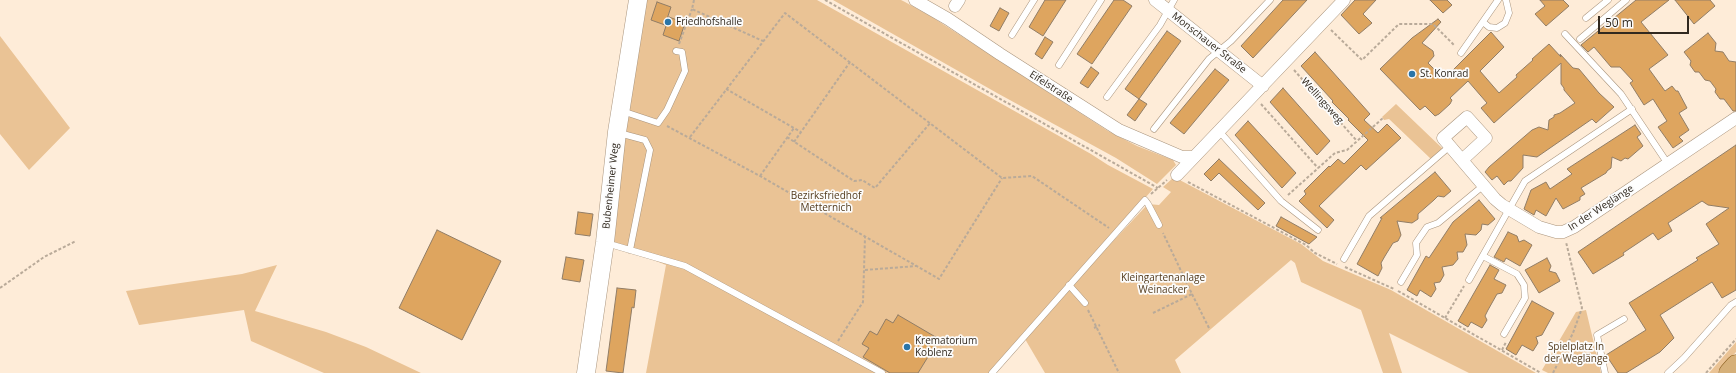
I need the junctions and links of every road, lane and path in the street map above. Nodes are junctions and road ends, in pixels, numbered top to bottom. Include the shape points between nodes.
1 (638, 0) edge
2 (694, 0) edge
3 (825, 0) edge
4 (916, 0) edge
5 (1034, 0) edge
6 (1102, 0) edge
7 (1155, 0) edge
8 (1270, 0) edge
9 (1344, 0) edge
10 (1498, 0) edge
11 (1506, 0) edge
12 (1608, 0) edge
13 (1626, 0) edge
14 (1171, 5) edge
15 (692, 9) junction
16 (1586, 18) dead end
17 (1483, 22) junction
18 (1323, 23) junction
19 (1565, 34) dead end
20 (1012, 35) dead end
21 (1580, 39) dead end
22 (763, 41) junction
23 (1220, 50) junction
24 (676, 51) joint
25 (1461, 53) joint
26 (850, 62) junction
27 (1287, 62) junction
28 (1059, 65) dead end
29 (1263, 86) junction
30 (726, 89) junction
31 (1253, 96) junction
32 (1107, 97) dead end
33 (1632, 109) junction
34 (622, 111) junction
35 (1383, 118) dead end
36 (1736, 118) edge
37 (931, 122) junction
38 (658, 123) junction
39 (794, 128) junction
40 (1154, 129) dead end
41 (1219, 131) junction
42 (617, 132) junction
43 (801, 132) junction
44 (690, 137) junction
45 (787, 137) junction
46 (1358, 141) junction
47 (794, 142) junction
48 (1450, 146) junction
49 (1194, 157) junction
50 (1462, 160) junction
51 (1668, 164) junction
52 (1318, 168) junction
53 (1177, 174) junction
54 (760, 176) junction
55 (1002, 178) junction
56 (1484, 185) junction
57 (1281, 201) junction
58 (1509, 210) junction
59 (1159, 225) joint
60 (1318, 230) dead end
61 (1563, 232) junction
62 (1116, 233) junction
63 (865, 237) junction
64 (76, 241) dead end
65 (605, 242) junction
66 (630, 250) junction
67 (1483, 256) junction
68 (1344, 259) dead end
69 (916, 266) junction
70 (865, 270) junction
71 (1469, 280) joint
72 (1401, 282) dead end
73 (1069, 285) junction
74 (0, 288) edge
75 (1192, 294) junction
76 (1736, 302) edge
77 (1085, 303) joint
78 (1153, 313) dead end
79 (1445, 318) junction
80 (1624, 318) dead end
81 (1100, 325) dead end
82 (1095, 328) junction
83 (1209, 328) dead end
84 (1504, 334) dead end
85 (1736, 339) edge
86 (835, 346) junction
87 (1736, 365) edge
88 (586, 373) edge
89 (882, 373) edge
90 (992, 373) edge
91 (1119, 373) edge
92 (1541, 373) edge
93 (1553, 373) edge
94 (1605, 373) edge
95 (1668, 373) edge
96 (1706, 373) edge
97 (1729, 373) edge

1 - 34 street, Bubenheimer Weg
2 - 15 path
3 - 53 path via 1158,188
4 - 49 street, Eifelstraße via 1119,130 1182,157
5 - 20 lane
6 - 28 lane
7 - 14 street, Monschauer Straße
8 - 23 lane
9 - 18 street
10 - 17 lane
11 - 17 lane via 1509,13 1505,23 1497,28 1489,27
12 - 16 lane
13 - 21 lane
14 - 23 street, Monschauer Straße
14 - 32 lane
15 - 22 path
15 - 24 path
17 - 25 lane
18 - 25 path via 1362,60 1399,24 1433,24
18 - 27 street
19 - 33 lane
22 - 26 path via 784,13
22 - 30 path
23 - 29 street, Monschauer Straße
23 - 40 lane via 1209,59
24 - 38 lane via 682,52 685,70 667,110
26 - 37 path
26 - 43 path
27 - 29 street
27 - 46 path, Wellingsweg
29 - 31 street
30 - 39 path
30 - 44 path
31 - 41 street
31 - 52 path
33 - 51 lane
33 - 58 lane via 1525,181
34 - 38 lane
34 - 42 street, Bubenheimer Weg
35 - 46 path
36 - 51 street, In der Weglänge
37 - 47 path via 875,188 862,180 854,181
37 - 55 path
38 - 44 path
39 - 43 path
39 - 45 path
41 - 49 street
41 - 57 lane
42 - 65 street, Bubenheimer Weg
42 - 66 lane via 645,140 650,150
43 - 47 path
44 - 54 path
45 - 47 path
45 - 54 path
46 - 52 path via 1347,150 1335,153
48 - 50 street, In der Weglänge
48 - 50 street via 1443,138 1467,117 1486,138
48 - 68 lane via 1369,216
49 - 53 street
50 - 56 street, In der Weglänge
51 - 61 street, In der Weglänge
52 - 57 path
53 - 79 path via 1306,245 1327,260 1388,285
54 - 63 path
55 - 62 path via 1032,176
55 - 69 path via 938,279
56 - 58 street, In der Weglänge via 1495,199
56 - 72 lane via 1438,223 1427,227 1416,243 1417,256
57 - 60 lane
58 - 61 street, In der Weglänge via 1539,227
58 - 67 lane
59 - 62 lane via 1145,200
59 - 75 path
61 - 93 path via 1582,308 1573,334
62 - 73 lane
63 - 69 path
63 - 70 path
64 - 74 path via 44,257
65 - 66 lane
65 - 88 street, Bubenheimer Weg
66 - 86 lane via 685,266
67 - 71 lane
67 - 84 lane via 1517,274 1524,285 1525,298
69 - 70 path
70 - 86 path via 863,302
71 - 79 path
73 - 77 lane
73 - 90 lane
75 - 78 path
75 - 83 path
76 - 95 lane
77 - 82 path
79 - 92 path
80 - 94 lane via 1597,335
81 - 82 path
82 - 91 path
85 - 96 path
86 - 89 lane
87 - 97 main road

